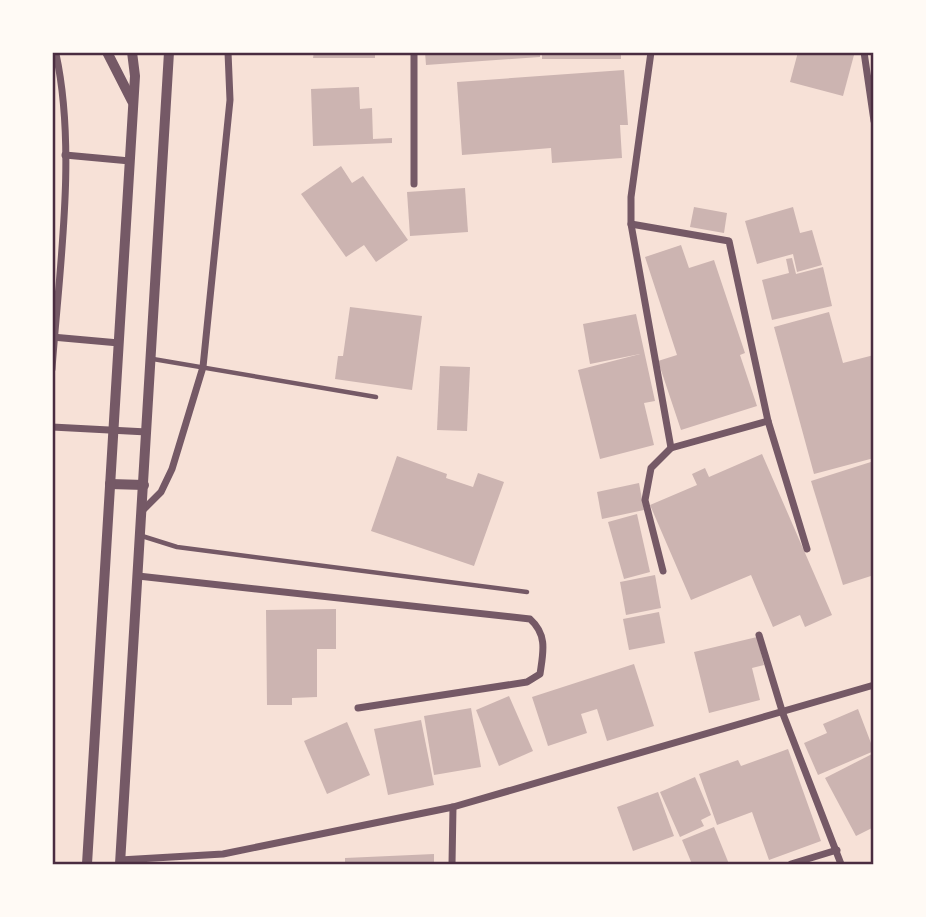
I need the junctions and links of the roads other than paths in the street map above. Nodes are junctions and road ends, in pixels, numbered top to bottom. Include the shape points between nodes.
1 (107, 52) edge
2 (132, 52) edge
3 (169, 52) edge
4 (179, 52) edge
5 (228, 52) edge
6 (414, 52) edge
7 (651, 52) edge
8 (864, 52) edge
9 (56, 54) dead end
10 (169, 70) junction
11 (134, 104) junction
12 (873, 121) edge
13 (65, 155) junction
14 (130, 161) junction
15 (414, 184) dead end
16 (631, 224) junction
17 (54, 337) edge
18 (119, 343) junction
19 (152, 359) junction
20 (203, 367) junction
21 (52, 369) edge
22 (376, 397) dead end
23 (768, 421) junction
24 (52, 426) edge
25 (114, 429) junction
26 (147, 432) junction
27 (671, 449) junction
28 (110, 484) junction
29 (144, 485) junction
30 (142, 511) junction
31 (141, 536) junction
32 (807, 550) dead end
33 (663, 571) dead end
34 (138, 576) junction
35 (527, 592) dead end
36 (759, 635) dead end
37 (873, 685) edge
38 (358, 708) dead end
39 (783, 714) junction
40 (453, 807) junction
41 (837, 849) junction
42 (120, 862) edge
43 (87, 864) edge
44 (452, 864) edge
45 (791, 864) edge
46 (841, 864) edge

1 - 11 street
2 - 11 street
3 - 10 street
4 - 10 street
5 - 20 street via 230,100
6 - 15 street
7 - 16 street
8 - 12 street
9 - 13 street
10 - 19 street
11 - 14 street
13 - 14 street
13 - 17 street
14 - 18 street
16 - 23 street via 729,242
16 - 27 street
17 - 18 street
17 - 21 street
18 - 25 street
19 - 20 lane
19 - 26 street
20 - 22 lane
20 - 30 street via 172,469 161,492
23 - 27 street
23 - 32 street
24 - 25 street
25 - 26 street
25 - 28 street
26 - 29 street
27 - 33 street via 651,468 645,500
28 - 29 street
28 - 43 street
29 - 30 street
30 - 31 street
31 - 34 street
31 - 35 lane via 177,547
34 - 38 street via 530,619 539,627 544,642 540,674 527,682
34 - 42 street
36 - 39 street
37 - 39 street
39 - 40 street
39 - 41 street
40 - 42 street via 223,854
40 - 44 street
41 - 45 street
41 - 46 street

